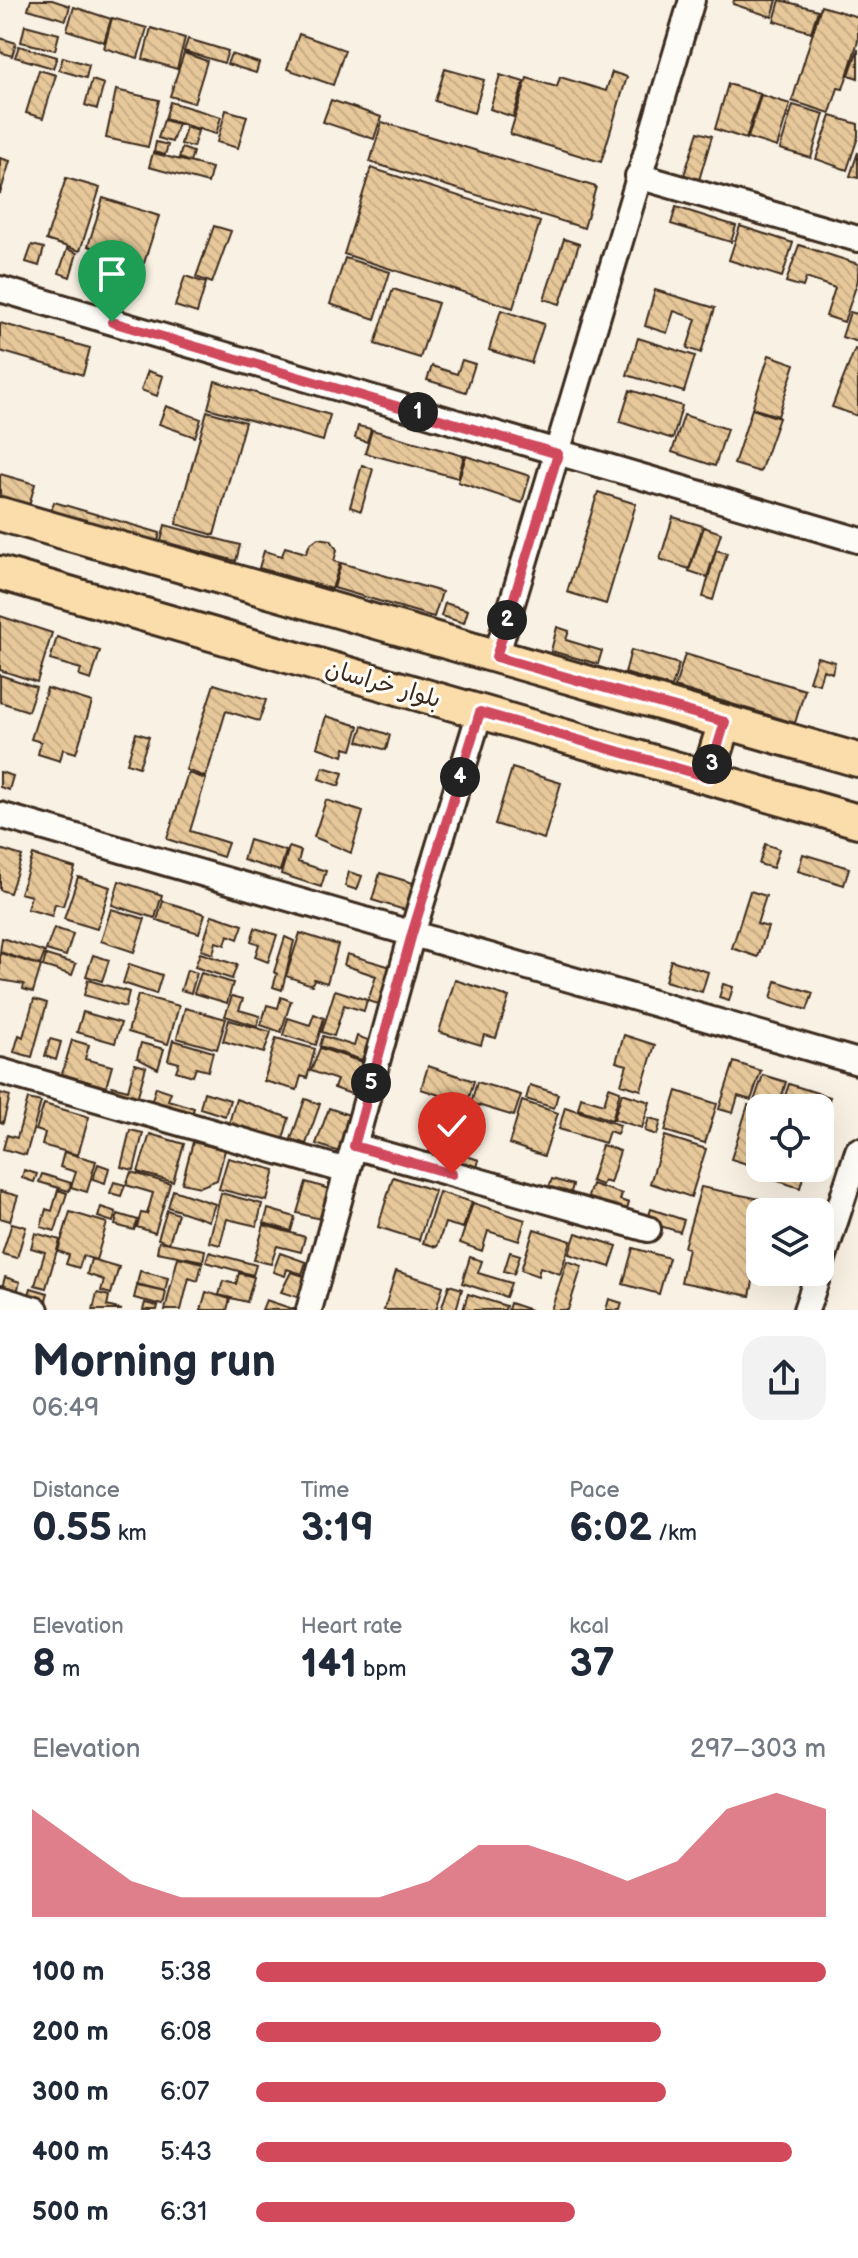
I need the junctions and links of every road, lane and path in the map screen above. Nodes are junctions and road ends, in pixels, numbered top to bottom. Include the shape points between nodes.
1 (692, 0) edge
2 (638, 176) junction
3 (858, 239) edge
4 (0, 289) edge
5 (558, 454) junction
6 (0, 514) edge
7 (858, 540) edge
8 (0, 573) edge
9 (496, 657) junction
10 (480, 712) junction
11 (725, 722) junction
12 (858, 760) edge
13 (708, 777) junction
14 (0, 815) edge
15 (858, 821) edge
16 (412, 934) junction
17 (858, 1062) edge
18 (0, 1071) edge
19 (354, 1146) junction
20 (858, 1151) edge
21 (347, 1171) junction
22 (834, 1224) edge
23 (648, 1229) dead end
24 (814, 1286) edge
25 (0, 1299) edge
26 (36, 1310) edge
27 (309, 1310) edge
28 (806, 1310) edge

1 - 2 street
2 - 3 street
2 - 5 street
4 - 5 street
5 - 7 street
5 - 9 street
6 - 9 main road
8 - 10 main road, بلوار خراسان
9 - 11 main road
10 - 13 main road, بلوار خراسان
10 - 16 street
11 - 12 main road
11 - 13 main road
13 - 15 main road, بلوار خراسان
14 - 16 street
16 - 17 street
16 - 19 street
18 - 21 street
19 - 21 street
19 - 23 street
20 - 22 street
21 - 27 street
24 - 28 street
25 - 26 street

